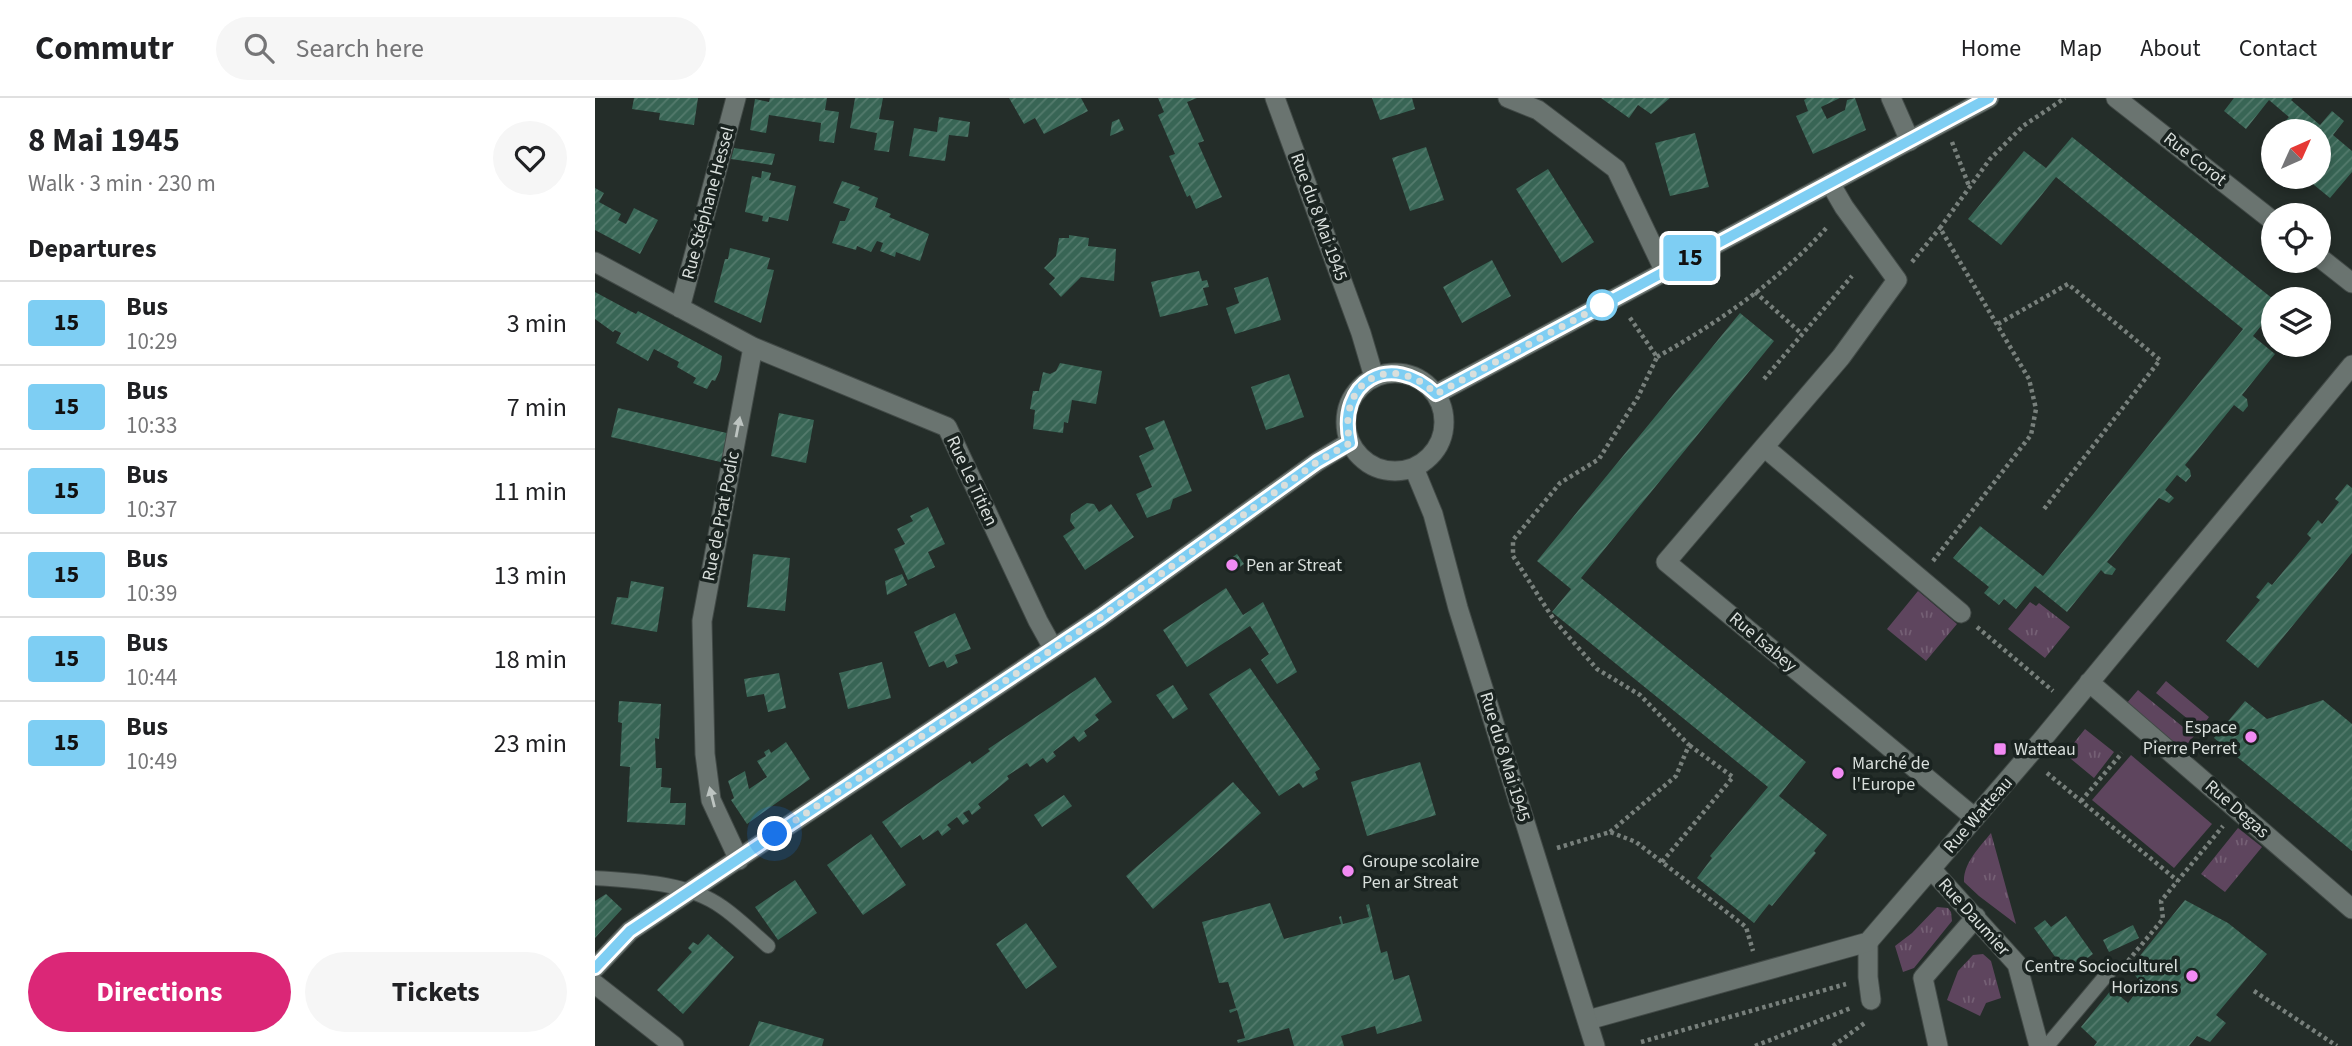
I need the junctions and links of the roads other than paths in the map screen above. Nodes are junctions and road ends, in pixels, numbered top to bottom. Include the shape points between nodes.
1 (736, 98) edge
2 (1275, 98) edge
3 (1508, 98) edge
4 (1891, 98) edge
5 (1989, 98) edge
6 (2116, 98) edge
7 (1910, 141) junction
8 (1830, 183) junction
9 (2261, 212) edge
10 (595, 262) edge
11 (2331, 266) edge
12 (1665, 272) junction
13 (2352, 283) edge
14 (681, 308) junction
15 (753, 347) junction
16 (2352, 365) edge
17 (1374, 377) junction
18 (1436, 394) junction
19 (1350, 443) junction
20 (1764, 447) junction
21 (1414, 468) junction
22 (1961, 613) road end
23 (1053, 648) junction
24 (2089, 681) junction
25 (1975, 818) junction
26 (739, 860) junction
27 (1931, 869) junction
28 (595, 878) edge
29 (689, 892) junction
30 (2352, 909) edge
31 (1976, 917) junction
32 (1868, 942) junction
33 (768, 946) dead end
34 (595, 968) edge
35 (2109, 972) road end
36 (595, 984) edge
37 (1871, 1000) road end
38 (1588, 1020) junction
39 (674, 1046) edge
40 (1595, 1046) edge
41 (1938, 1046) edge
42 (2039, 1046) edge
43 (2047, 1046) edge

1 - 14 street, Rue Stéphane Hessel
2 - 17 street, Rue du 8 Mai 1945
3 - 12 street via 1538,110 1616,169
4 - 7 street
5 - 7 street
6 - 9 street, Rue Corot
7 - 8 street
8 - 12 street
8 - 20 street, Rue Isabey via 1897,280 1842,357
10 - 14 street
11 - 13 street
12 - 18 street
14 - 15 street
15 - 23 street, Rue Le Titien via 947,427
26 -> 15 street, Rue de Prat Podic via 711,800 705,754 702,621
16 - 24 street, Rue Watteau
17 - 18 street via 1408,374
17 - 19 street via 1358,389 1349,405
18 - 21 street via 1444,415 1442,436 1431,456
19 - 21 street via 1361,458 1377,468
19 - 23 street
20 - 22 street
20 - 25 street, Rue Isabey via 1666,562
21 - 38 street, Rue du 8 Mai 1945 via 1433,514 1458,608
23 - 26 street
24 - 25 street, Rue Watteau
24 - 30 street, Rue Degas
25 - 27 street, Rue Watteau
26 - 29 street
27 - 31 street, Rue Daumier
27 - 32 street, Rue Watteau
28 - 29 lane via 654,883
29 - 33 lane via 720,905
29 - 34 street via 630,931
31 - 41 street via 1923,978
31 - 42 street, Rue Daumier via 2017,964
32 - 37 street
32 - 38 street
35 - 43 lane
36 - 39 street
38 - 40 street, Rue du 8 Mai 1945

